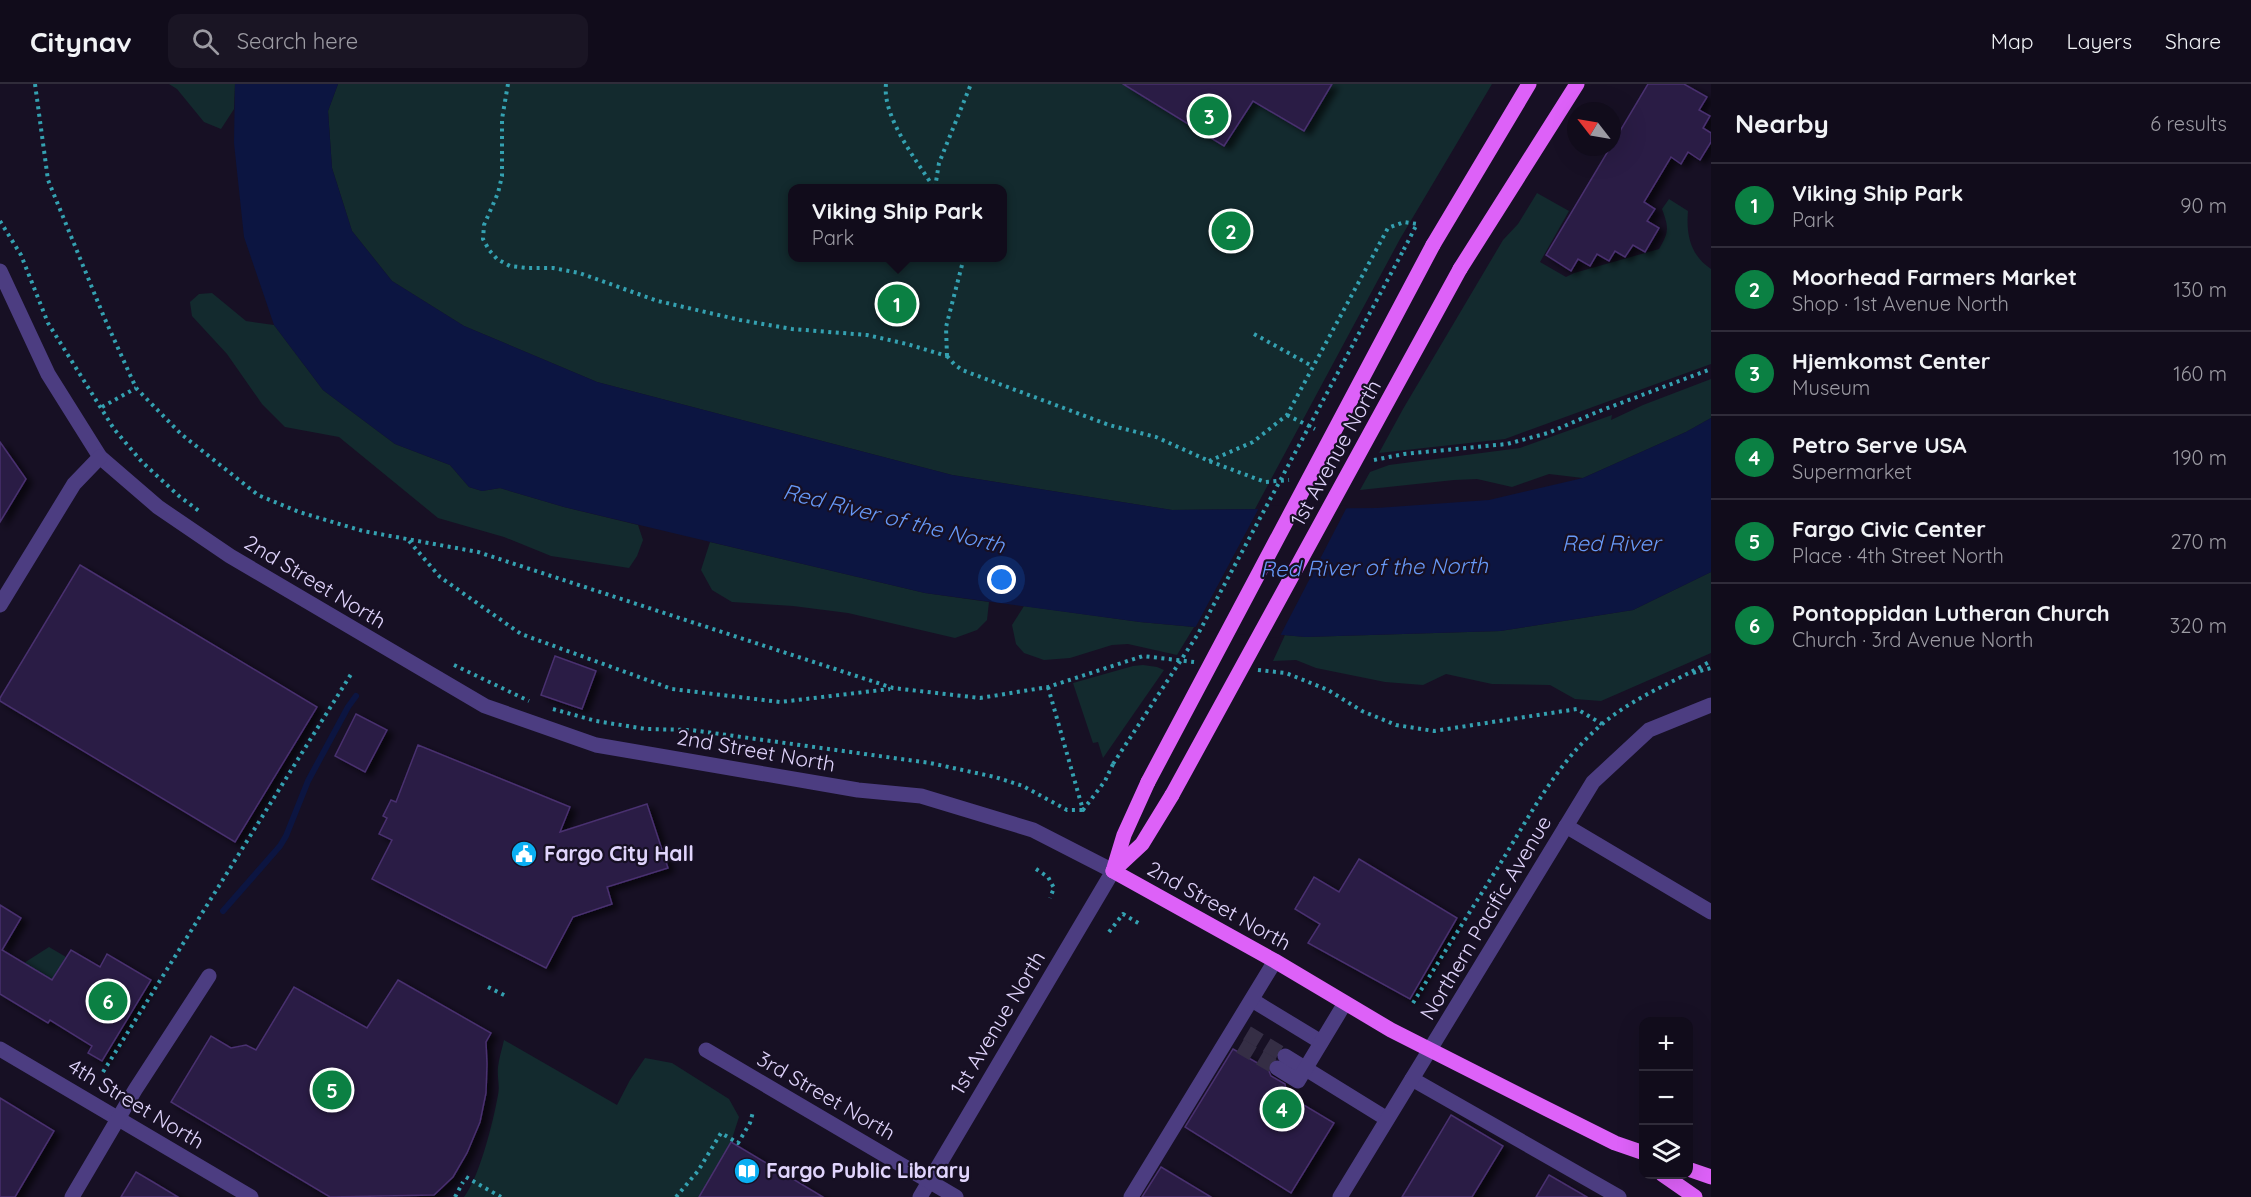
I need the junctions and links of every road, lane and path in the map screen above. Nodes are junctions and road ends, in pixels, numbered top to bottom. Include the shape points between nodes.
1 (35, 84) edge
2 (508, 84) edge
3 (886, 84) edge
4 (971, 84) edge
5 (1529, 84) edge
6 (1577, 84) edge
7 (931, 184) edge
8 (935, 184) edge
9 (0, 221) edge
10 (962, 262) edge
11 (0, 271) edge
12 (1254, 334) dead end
13 (1312, 366) junction
14 (136, 388) junction
15 (102, 407) junction
16 (100, 457) junction
17 (1209, 461) dead end
18 (204, 515) dead end
19 (409, 541) junction
20 (0, 605) edge
21 (1711, 661) edge
22 (447, 662) dead end
23 (1202, 663) dead end
24 (1711, 668) edge
25 (1250, 669) dead end
26 (353, 671) dead end
27 (1686, 675) junction
28 (1048, 687) junction
29 (893, 688) junction
30 (538, 705) dead end
31 (1711, 705) edge
32 (548, 707) dead end
33 (1602, 724) junction
34 (1083, 810) junction
35 (1566, 826) junction
36 (1036, 869) dead end
37 (1113, 871) junction
38 (1050, 898) dead end
39 (1711, 912) edge
40 (1140, 924) dead end
41 (1109, 932) dead end
42 (1275, 961) junction
43 (209, 976) dead end
44 (488, 987) dead end
45 (508, 997) dead end
46 (1252, 1000) junction
47 (1345, 1003) junction
48 (1413, 1003) dead end
49 (1321, 1042) junction
50 (0, 1049) edge
51 (706, 1050) dead end
52 (1430, 1050) junction
53 (1281, 1062) tunnel mouth
54 (1305, 1068) junction
55 (103, 1072) dead end
56 (1412, 1079) junction
57 (753, 1112) dead end
58 (119, 1118) junction
59 (1387, 1119) junction
60 (1615, 1143) junction
61 (1639, 1151) edge
62 (1639, 1159) edge
63 (1693, 1170) edge
64 (466, 1177) dead end
65 (1711, 1177) edge
66 (1669, 1179) edge
67 (929, 1181) junction
68 (463, 1182) dead end
69 (72, 1197) edge
70 (251, 1197) edge
71 (455, 1197) edge
72 (501, 1197) edge
73 (676, 1197) edge
74 (920, 1197) edge
75 (956, 1197) edge
76 (1131, 1197) edge
77 (1340, 1197) edge
78 (1619, 1197) edge
79 (1695, 1197) edge

1 - 14 path via 48,180
2 - 10 path via 502,119 502,176 484,225 483,239 489,250 510,266 579,273 658,301 740,320 867,335 947,356 946,327
3 - 7 path via 885,94 899,134
4 - 8 path via 939,163
5 - 37 main road, 1st Avenue North, bridge via 1433,245 1148,782
6 - 37 main road, 1st Avenue North, bridge via 1460,269 1172,795 1142,844
9 - 15 path via 21,255 48,323
11 - 16 street, 2nd Street North via 48,374
12 - 13 path
13 - 17 path via 1287,414 1253,442
13 - 34 path, bridge via 1388,228 1404,222 1417,224 1198,634
14 - 15 path
14 - 19 path via 181,434 258,495 299,512
15 - 18 path via 114,429 142,462
16 - 20 street via 74,484
16 - 37 street, 2nd Street North via 158,507 230,556 484,706 596,745 858,790 921,796 1033,830
19 - 29 path via 478,552
19 - 29 path via 440,578 521,633 672,689 780,702
21 - 27 path
22 - 30 path
23 - 28 path via 1143,656
24 - 27 path
25 - 33 path via 1286,673 1396,725 1434,730 1577,709
26 - 55 path
27 - 33 path via 1644,693
28 - 29 path via 980,698
28 - 34 path
31 - 35 street, Northern Pacific Avenue via 1649,730 1593,782
32 - 34 path via 596,721 646,729 691,730 930,764 1004,780 1067,810
33 - 48 path via 1551,781
35 - 39 street
35 - 52 street, Northern Pacific Avenue
36 - 38 path via 1048,877 1054,888
37 - 42 main road, 2nd Street North
37 - 67 street, 1st Avenue North
40 - 41 path via 1123,914
42 - 46 street
42 - 47 main road, 2nd Street North
43 - 58 street
44 - 45 path
46 - 49 street
46 - 76 street via 1238,1036
47 - 49 street
47 - 52 main road, 2nd Street North
49 - 54 street
50 - 58 street, 4th Street North
51 - 67 street, 3rd Street North
52 - 56 street, Northern Pacific Avenue
52 - 60 main road, 2nd Street North
53 - 54 street
54 - 59 street
56 - 59 street, Northern Pacific Avenue
56 - 78 street
57 - 73 path via 738,1143 721,1133 698,1171
58 - 69 street
58 - 70 street, 4th Street North
59 - 77 street, Northern Pacific Avenue
60 - 61 main road, 2nd Street North
60 - 62 main road, 2nd Street North
63 - 65 main road
64 - 72 path
66 - 79 main road
67 - 74 street, 1st Avenue North
67 - 75 street, 3rd Street North
68 - 71 path

